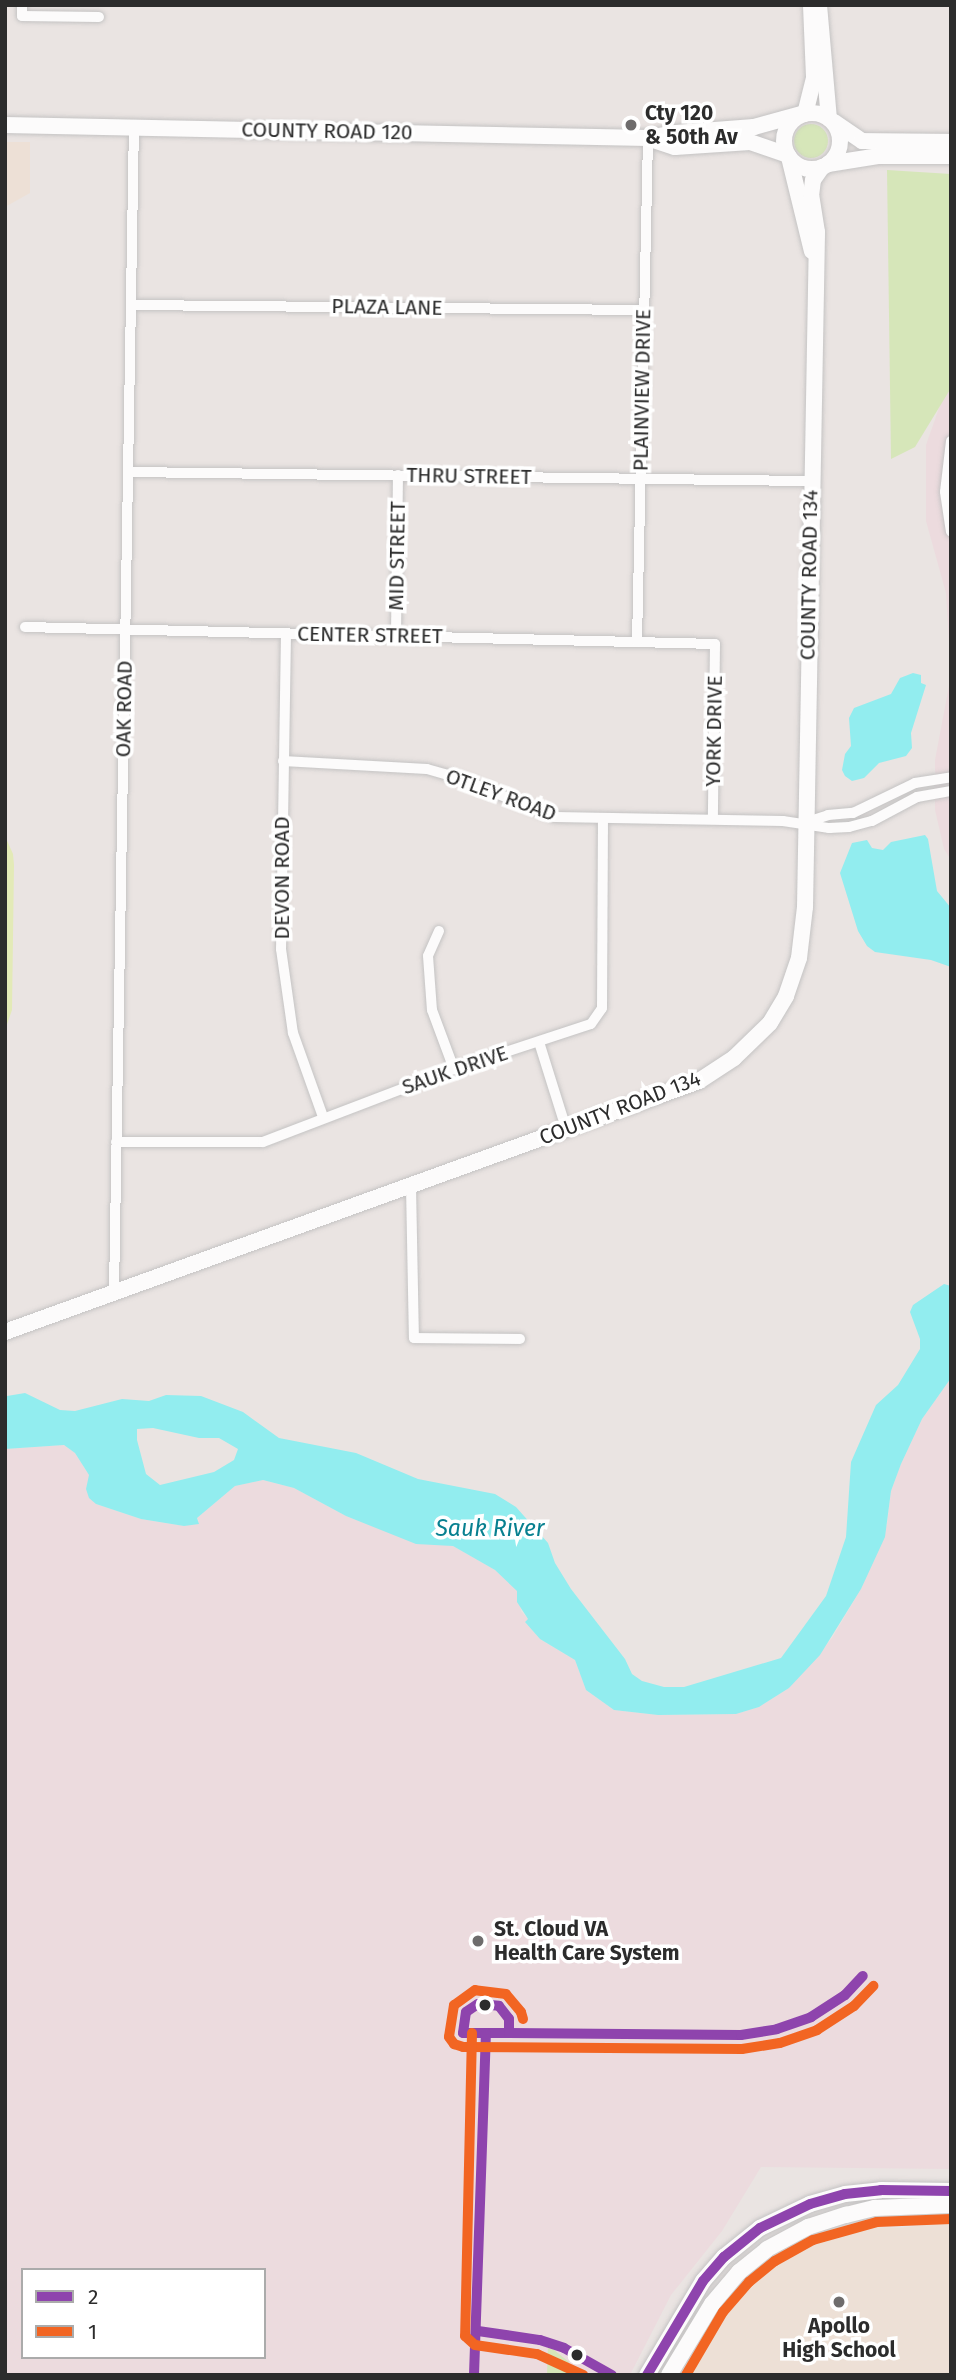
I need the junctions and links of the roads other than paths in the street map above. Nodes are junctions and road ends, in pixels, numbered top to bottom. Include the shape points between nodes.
1 (22, 5) edge
2 (811, 5) edge
3 (818, 5) edge
4 (99, 17) dead end
5 (803, 114) junction
6 (830, 120) junction
7 (5, 125) edge
8 (134, 126) junction
9 (648, 138) junction
10 (951, 142) edge
11 (788, 156) junction
12 (951, 156) edge
13 (825, 165) junction
14 (814, 256) junction
15 (131, 305) junction
16 (643, 310) junction
17 (951, 441) edge
18 (128, 472) junction
19 (398, 475) junction
20 (640, 479) junction
21 (810, 481) junction
22 (951, 532) edge
23 (25, 627) dead end
24 (125, 629) junction
25 (286, 633) junction
26 (396, 636) junction
27 (637, 642) junction
28 (715, 644) joint
29 (282, 761) junction
30 (951, 777) edge
31 (951, 791) edge
32 (603, 819) junction
33 (713, 819) junction
34 (805, 823) junction
35 (439, 930) dead end
36 (539, 1042) junction
37 (454, 1069) junction
38 (323, 1117) junction
39 (566, 1128) junction
40 (116, 1142) junction
41 (411, 1186) junction
42 (114, 1292) junction
43 (5, 1332) edge
44 (520, 1339) dead end
45 (951, 2191) edge
46 (951, 2205) edge
47 (647, 2375) edge
48 (669, 2375) edge

1 - 4 street via 22,16
2 - 5 street via 814,77
3 - 6 street
5 - 6 street via 817,113
5 - 9 street, COUNTY ROAD 120 via 754,127
5 - 11 street via 785,132
6 - 10 street via 862,141
6 - 13 street via 840,143
7 - 8 street, COUNTY ROAD 120
8 - 9 street, COUNTY ROAD 120
8 - 15 street, OAK ROAD
9 - 11 street, COUNTY ROAD 120 via 675,147 750,142
9 - 16 street, PLAINVIEW DRIVE
11 - 13 street via 804,168
11 - 14 street, COUNTY ROAD 134
12 - 13 street via 879,156
13 - 14 street, COUNTY ROAD 134 via 811,186 817,232
14 - 21 street, COUNTY ROAD 134
15 - 16 street, PLAZA LANE
15 - 18 street, OAK ROAD
16 - 20 street, PLAINVIEW DRIVE
17 - 22 street via 945,492
18 - 19 street, THRU STREET
18 - 24 street, OAK ROAD
19 - 20 street, THRU STREET
19 - 26 street, MID STREET
20 - 21 street, THRU STREET
20 - 27 street, PLAINVIEW DRIVE
21 - 34 street, COUNTY ROAD 134
23 - 24 street, CENTER STREET
24 - 25 street, CENTER STREET
24 - 40 street, OAK ROAD
25 - 26 street, CENTER STREET
25 - 29 street, DEVON ROAD
26 - 27 street, CENTER STREET
27 - 28 street, CENTER STREET
28 - 33 street, YORK DRIVE
29 - 32 street, OTLEY ROAD via 427,769 555,817
29 - 38 street, DEVON ROAD via 281,949 293,1032
30 - 34 street via 915,783 853,813
31 - 34 street via 917,797 872,821 849,827
32 - 33 street, OTLEY ROAD
32 - 36 street, SAUK DRIVE via 602,1008 592,1024
33 - 34 street, OTLEY ROAD
34 - 39 street, COUNTY ROAD 134 via 805,907 799,958 786,996 769,1023 734,1058 699,1081
35 - 37 street via 428,956 432,1010
36 - 37 street, SAUK DRIVE
36 - 39 street
37 - 38 street, SAUK DRIVE
38 - 40 street, SAUK DRIVE via 262,1142
39 - 41 street, COUNTY ROAD 134
40 - 42 street, OAK ROAD
41 - 42 street, COUNTY ROAD 134
41 - 44 street via 414,1338
42 - 43 street, COUNTY ROAD 134
45 - 47 street via 845,2194 810,2204 760,2228 702,2281
46 - 48 street via 875,2208 825,2221 776,2243 727,2285

